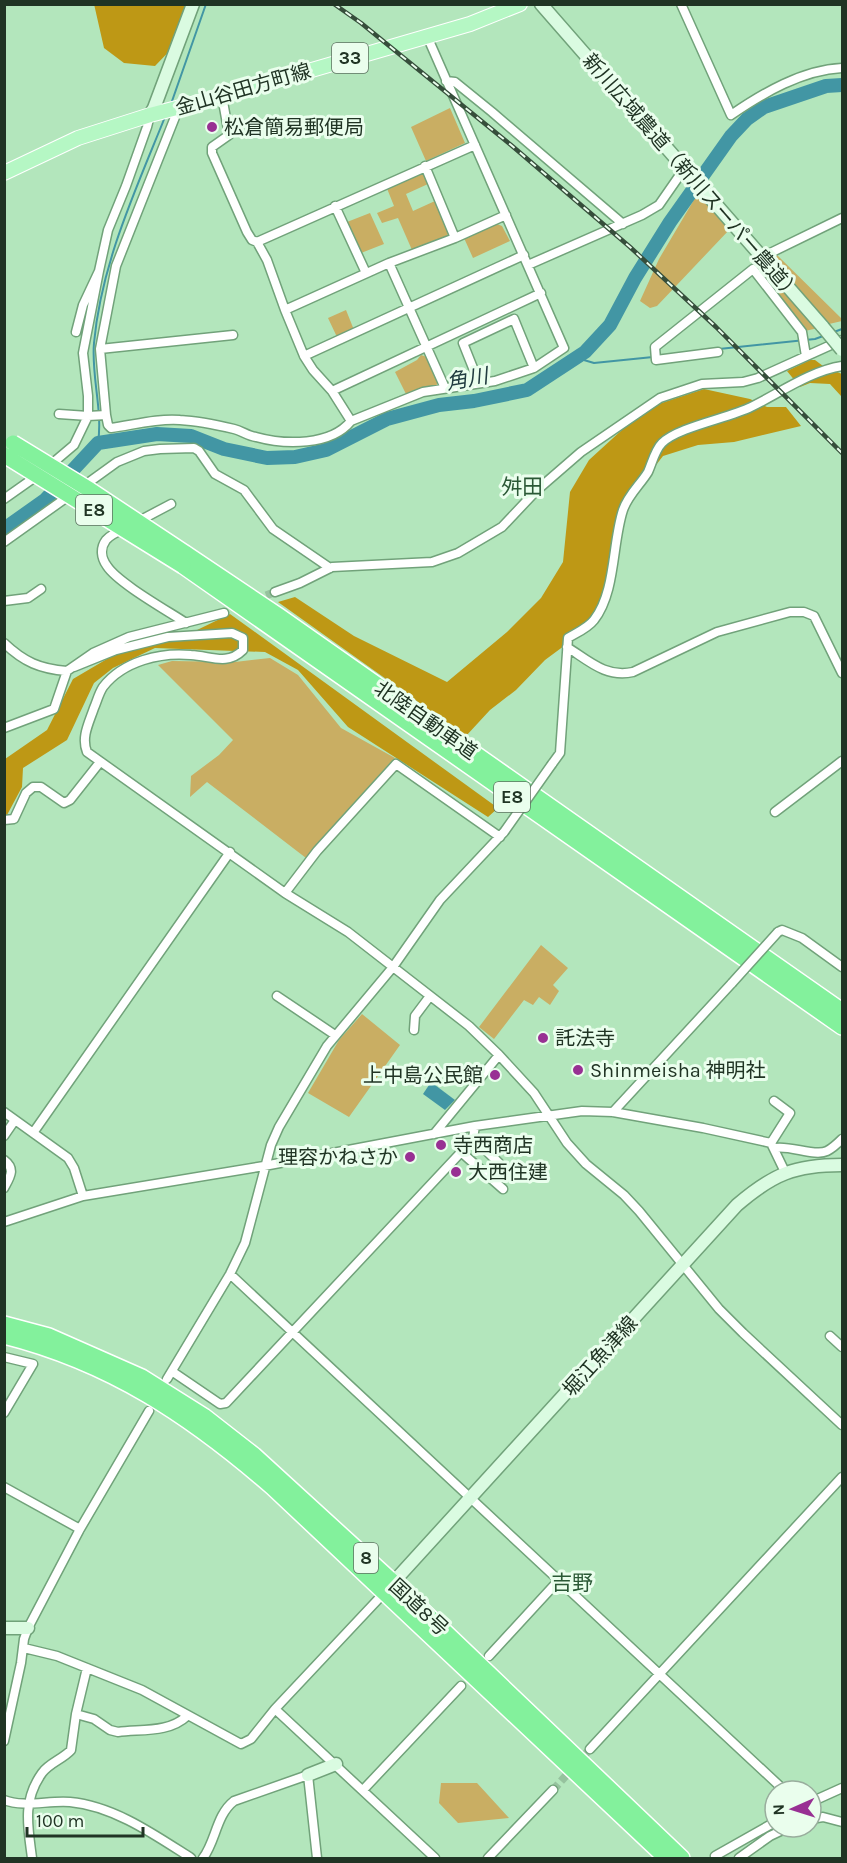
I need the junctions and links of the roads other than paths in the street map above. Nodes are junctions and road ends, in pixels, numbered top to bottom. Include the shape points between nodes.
1 (193, 4) edge
2 (520, 4) edge
3 (541, 4) edge
4 (681, 4) edge
5 (427, 36) junction
6 (843, 68) edge
7 (446, 81) junction
8 (222, 96) junction
9 (180, 107) junction
10 (152, 114) junction
11 (475, 145) junction
12 (425, 166) junction
13 (686, 171) junction
14 (4, 173) edge
15 (335, 206) junction
16 (506, 215) junction
17 (843, 218) edge
18 (623, 224) junction
19 (455, 238) junction
20 (257, 242) junction
21 (524, 255) junction
22 (762, 257) junction
23 (389, 263) junction
24 (528, 265) junction
25 (99, 271) junction
26 (366, 273) junction
27 (541, 293) junction
28 (410, 309) junction
29 (285, 310) junction
30 (76, 332) dead end
31 (233, 335) dead end
32 (843, 340) edge
33 (427, 348) junction
34 (100, 349) junction
35 (843, 350) edge
36 (718, 352) dead end
37 (304, 356) junction
38 (806, 356) junction
39 (843, 366) edge
40 (534, 368) junction
41 (479, 383) junction
42 (445, 387) junction
43 (332, 391) junction
44 (59, 414) dead end
45 (106, 415) junction
46 (88, 416) junction
47 (351, 421) junction
48 (4, 438) edge
49 (4, 455) edge
50 (4, 499) edge
51 (171, 504) dead end
52 (4, 542) edge
53 (184, 559) junction
54 (330, 568) junction
55 (41, 589) dead end
56 (275, 592) tunnel mouth
57 (4, 601) edge
58 (224, 613) dead end
59 (186, 623) junction
60 (4, 643) edge
61 (567, 647) junction
62 (71, 669) junction
63 (843, 673) edge
64 (4, 728) edge
65 (843, 761) edge
66 (100, 762) junction
67 (775, 812) dead end
68 (4, 820) edge
69 (502, 834) junction
70 (230, 852) junction
71 (285, 893) junction
72 (393, 967) junction
73 (843, 967) edge
74 (277, 996) dead end
75 (430, 996) junction
76 (843, 1011) edge
77 (843, 1027) edge
78 (414, 1030) dead end
79 (335, 1035) junction
80 (499, 1054) junction
81 (774, 1101) dead end
82 (4, 1112) edge
83 (614, 1112) junction
84 (549, 1115) junction
85 (15, 1120) junction
86 (476, 1126) junction
87 (33, 1133) junction
88 (434, 1134) junction
89 (4, 1136) edge
90 (473, 1138) junction
91 (843, 1139) edge
92 (773, 1145) junction
93 (461, 1152) junction
94 (4, 1160) edge
95 (499, 1163) dead end
96 (843, 1165) edge
97 (264, 1166) junction
98 (785, 1172) junction
99 (4, 1188) edge
100 (503, 1189) dead end
101 (82, 1196) junction
102 (4, 1222) edge
103 (682, 1264) junction
104 (230, 1274) junction
105 (4, 1324) edge
106 (292, 1331) junction
107 (4, 1336) edge
108 (830, 1336) dead end
109 (843, 1347) edge
110 (4, 1357) edge
111 (173, 1372) junction
112 (167, 1379) dead end
113 (149, 1411) dead end
114 (4, 1413) edge
115 (843, 1425) edge
116 (843, 1478) edge
117 (4, 1487) edge
118 (469, 1498) junction
119 (80, 1529) junction
120 (558, 1581) junction
121 (389, 1588) junction
122 (4, 1628) edge
123 (28, 1628) junction
124 (24, 1648) junction
125 (489, 1656) dead end
126 (87, 1668) junction
127 (659, 1675) junction
128 (460, 1686) dead end
129 (275, 1709) junction
130 (76, 1714) junction
131 (187, 1716) junction
132 (4, 1742) edge
133 (590, 1749) tunnel mouth
134 (336, 1764) junction
135 (308, 1775) junction
136 (772, 1779) edge
137 (843, 1788) edge
138 (363, 1790) junction
139 (554, 1790) tunnel mouth
140 (823, 1797) edge
141 (4, 1800) edge
142 (28, 1803) junction
143 (823, 1817) edge
144 (843, 1822) edge
145 (763, 1829) edge
146 (766, 1839) edge
147 (715, 1856) dead end
148 (32, 1858) edge
149 (191, 1858) edge
150 (203, 1858) edge
151 (317, 1858) edge
152 (435, 1858) edge
153 (488, 1858) edge
154 (666, 1858) edge
155 (682, 1858) edge
156 (739, 1858) edge

1 - 10 main road
2 - 5 main road, 金山谷田方町線 / 33
3 - 13 main road, 新川広域農道（新川スーパー農道）
4 - 6 street via 731,115 787,83
5 - 7 street
5 - 8 main road, 金山谷田方町線 / 33
7 - 11 street
7 - 18 street via 455,82 516,131
8 - 9 main road, 金山谷田方町線 / 33
8 - 20 street via 229,135 212,147 212,153 247,232
9 - 10 main road, 金山谷田方町線 / 33
9 - 34 street via 119,254
10 - 14 main road, 金山谷田方町線 / 33 via 78,138
10 - 25 street via 108,230
11 - 12 street
11 - 16 street
12 - 15 street
12 - 19 street
13 - 18 street via 659,204
13 - 22 main road, 新川広域農道（新川スーパー農道）
15 - 20 street
15 - 26 street
16 - 19 street
16 - 21 street
17 - 22 street
18 - 24 street
19 - 23 street
20 - 29 street
21 - 24 street
21 - 28 street
22 - 35 main road, 新川広域農道（新川スーパー農道）, bridge
23 - 26 street
23 - 28 street
24 - 27 street
25 - 30 street
25 - 46 street via 84,353
26 - 29 street
27 - 33 street
27 - 40 street via 564,348
28 - 33 street
28 - 37 street
29 - 37 street
31 - 34 street
32 - 38 street
33 - 42 street
33 - 43 street
34 - 45 street
36 - 38 street via 656,356 655,347 753,268 802,332
37 - 43 street
38 - 54 street via 758,378 702,384 660,398 581,452 502,527 458,553 432,562
39 - 61 street via 660,445 624,509 601,609 593,621 568,638
40 - 41 street
40 - 41 street via 514,319 463,343
41 - 42 street
42 - 47 street via 405,398
43 - 47 street
44 - 46 street
45 - 46 street
45 - 47 street via 111,428 166,419 297,442 344,429
46 - 50 street via 74,445
48 - 53 highway, 北陸自動車道 / E8, bridge via 90,490
49 - 53 highway, 北陸自動車道 / E8, bridge
51 - 59 street via 107,538 102,558 108,568 131,586
52 - 54 street via 117,462 144,451 187,447 199,451 215,474 244,490 273,529
53 - 76 highway, 北陸自動車道 / E8 via 279,616
53 - 77 highway, 北陸自動車道 / E8
54 - 56 street
55 - 57 street via 28,598
58 - 59 street
59 - 62 street via 129,637 93,653
60 - 62 street via 46,670
61 - 63 street via 606,672 620,675 717,632 790,612 804,612 814,616
61 - 69 street, bridge via 560,753
62 - 64 street via 54,709
62 - 66 street via 116,650 168,637 232,633 243,638 243,650 235,658 158,655 130,666 109,681 101,689 83,742 87,752
65 - 67 street
66 - 68 street via 70,800 64,803 33,787 14,819
66 - 70 street
69 - 71 street via 396,764 317,851
69 - 72 street via 440,900
70 - 71 street
70 - 87 street
71 - 72 street via 348,932
72 - 75 street
72 - 79 street
73 - 83 street, bridge via 802,938 778,932
74 - 79 street
75 - 78 street via 415,1016
75 - 80 street
79 - 97 street via 279,1127
80 - 84 street
80 - 88 street
81 - 92 street via 790,1113
82 - 85 street
83 - 84 street
83 - 92 street
84 - 86 street
84 - 103 street via 567,1143 631,1203
85 - 87 street
85 - 89 street
86 - 88 street
86 - 90 street
87 - 101 street via 68,1158
88 - 97 street
90 - 93 street
90 - 95 street
91 - 92 street via 819,1153
92 - 98 street
93 - 100 street
93 - 106 street
94 - 99 street via 10,1164 11,1176
96 - 98 main road, 堀江魚津線
97 - 101 street
97 - 104 street via 245,1243
98 - 103 main road, 堀江魚津線 via 737,1205
101 - 102 street
103 - 115 street via 719,1309
103 - 118 main road, 堀江魚津線
104 - 106 street
104 - 111 street
105 - 121 highway, 国道8号 / 8 via 49,1336 116,1365 204,1416 282,1479
106 - 111 street via 226,1403 220,1404
106 - 118 street
107 - 121 highway, 国道8号 / 8 via 84,1363 182,1415
108 - 109 street
110 - 114 street via 33,1364
111 - 112 street
113 - 119 street
116 - 127 street
117 - 119 street
118 - 120 street
118 - 121 main road, 堀江魚津線
119 - 123 street
120 - 125 street
120 - 127 street
121 - 129 street
121 - 154 highway, 国道8号 / 8
121 - 155 highway, 国道8号 / 8
122 - 123 main road
123 - 124 street
124 - 126 street
124 - 132 street
126 - 130 street
126 - 131 street via 142,1690
127 - 133 street
127 - 136 street
128 - 138 street
129 - 131 street via 251,1739 241,1744
129 - 134 street
130 - 131 street via 118,1732 170,1727
130 - 142 street via 71,1750 42,1772
134 - 135 main road
134 - 138 street
135 - 150 street via 234,1801 219,1822
135 - 151 street
137 - 140 street
138 - 152 street
139 - 153 street
141 - 142 street
142 - 148 street
142 - 149 street via 72,1802 105,1809
143 - 144 street
145 - 147 street
146 - 156 street

